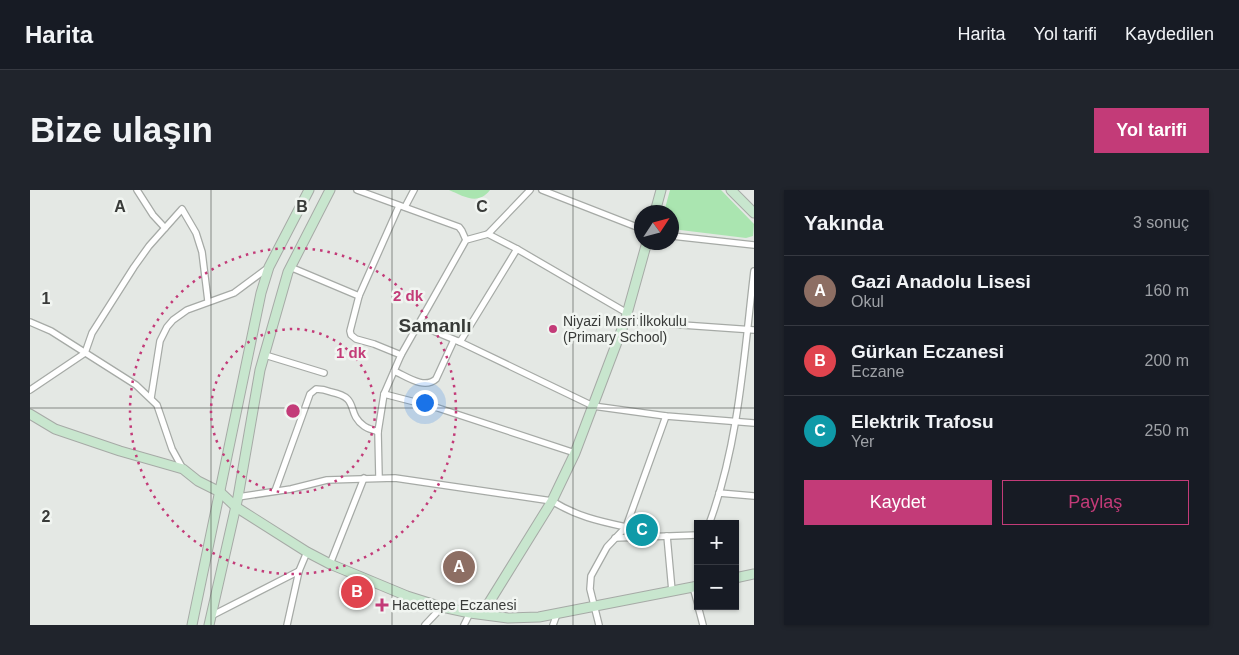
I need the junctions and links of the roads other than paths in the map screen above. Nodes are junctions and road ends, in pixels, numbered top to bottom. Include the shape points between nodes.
1 (137, 190) edge
2 (309, 190) edge
3 (330, 190) edge
4 (357, 190) edge
5 (414, 190) edge
6 (530, 190) edge
7 (542, 190) edge
8 (661, 190) edge
9 (730, 190) edge
10 (658, 205) edge
11 (402, 207) junction
12 (754, 213) edge
13 (634, 227) edge
14 (165, 228) junction
15 (488, 234) junction
16 (679, 237) edge
17 (466, 240) junction
18 (754, 245) edge
19 (517, 249) junction
20 (645, 250) edge
21 (269, 267) junction
22 (290, 267) junction
23 (754, 271) edge
24 (359, 296) junction
25 (208, 301) junction
26 (626, 317) junction
27 (30, 322) edge
28 (419, 325) junction
29 (751, 330) edge
30 (457, 341) junction
31 (85, 353) junction
32 (265, 355) junction
33 (401, 355) junction
34 (394, 371) junction
35 (324, 373) dead end
36 (30, 390) edge
37 (384, 394) junction
38 (151, 398) junction
39 (593, 406) junction
40 (30, 414) edge
41 (666, 416) junction
42 (735, 422) junction
43 (754, 424) edge
44 (378, 432) junction
45 (575, 453) junction
46 (183, 470) junction
47 (364, 478) junction
48 (379, 478) junction
49 (275, 491) junction
50 (220, 492) junction
51 (719, 493) junction
52 (754, 496) edge
53 (238, 497) junction
54 (552, 501) junction
55 (236, 507) junction
56 (710, 520) edge
57 (626, 527) junction
58 (694, 535) edge
59 (667, 536) junction
60 (615, 538) junction
61 (307, 552) junction
62 (330, 564) junction
63 (300, 572) junction
64 (754, 574) edge
65 (739, 577) edge
66 (694, 586) edge
67 (672, 591) junction
68 (594, 606) junction
69 (442, 607) junction
70 (699, 610) edge
71 (470, 613) junction
72 (482, 614) junction
73 (557, 614) junction
74 (210, 620) edge
75 (507, 622) edge
76 (192, 625) edge
77 (287, 625) edge
78 (425, 625) edge
79 (464, 625) edge
80 (553, 625) edge
81 (599, 625) edge
82 (703, 625) edge

1 - 14 street
2 - 21 main road
3 - 22 main road
4 - 11 street
5 - 11 street
6 - 15 street
7 - 13 street
8 - 10 main road
9 - 12 main road
11 - 17 street via 459,227
11 - 24 street
14 - 25 street via 182,209 196,233 202,252
14 - 31 street via 103,314
15 - 17 street
15 - 19 street
16 - 18 street
17 - 28 street
19 - 26 street
19 - 30 street
20 - 26 main road
21 - 25 street via 234,293
21 - 50 main road via 250,340
22 - 24 street
22 - 32 main road
23 - 29 street
24 - 33 street via 351,335
25 - 38 street via 187,310 167,328 160,341
26 - 29 street
26 - 39 main road
27 - 31 street
28 - 30 street
28 - 33 street
29 - 42 street
30 - 34 street via 433,382 422,384
30 - 39 street
31 - 36 street
31 - 38 street
32 - 35 street
32 - 53 main road
33 - 34 street
34 - 37 street
37 - 44 street
37 - 45 street via 438,408
38 - 46 street via 157,405
39 - 41 street
39 - 45 main road
40 - 46 main road via 55,429
41 - 42 street
41 - 57 street
42 - 43 street
42 - 51 street
44 - 48 street
44 - 49 street via 356,418 348,398 319,389 312,392
45 - 54 main road
46 - 50 main road
47 - 48 street
47 - 49 street via 327,480
47 - 62 street
48 - 54 street via 406,478
49 - 53 street
50 - 55 main road
50 - 76 main road
51 - 52 street
51 - 56 street
53 - 55 main road
54 - 57 street via 570,512
54 - 72 main road
55 - 61 main road
55 - 74 main road
57 - 60 street
58 - 59 street
59 - 60 street
59 - 67 street
60 - 68 street via 591,576
61 - 62 main road
61 - 63 street
62 - 69 main road
63 - 74 street
63 - 77 street
64 - 65 main road
66 - 67 main road
67 - 68 main road
68 - 73 main road
68 - 81 street
69 - 71 main road
69 - 78 street
70 - 82 street
71 - 72 main road
71 - 79 street
72 - 75 main road
73 - 75 main road
73 - 80 street

